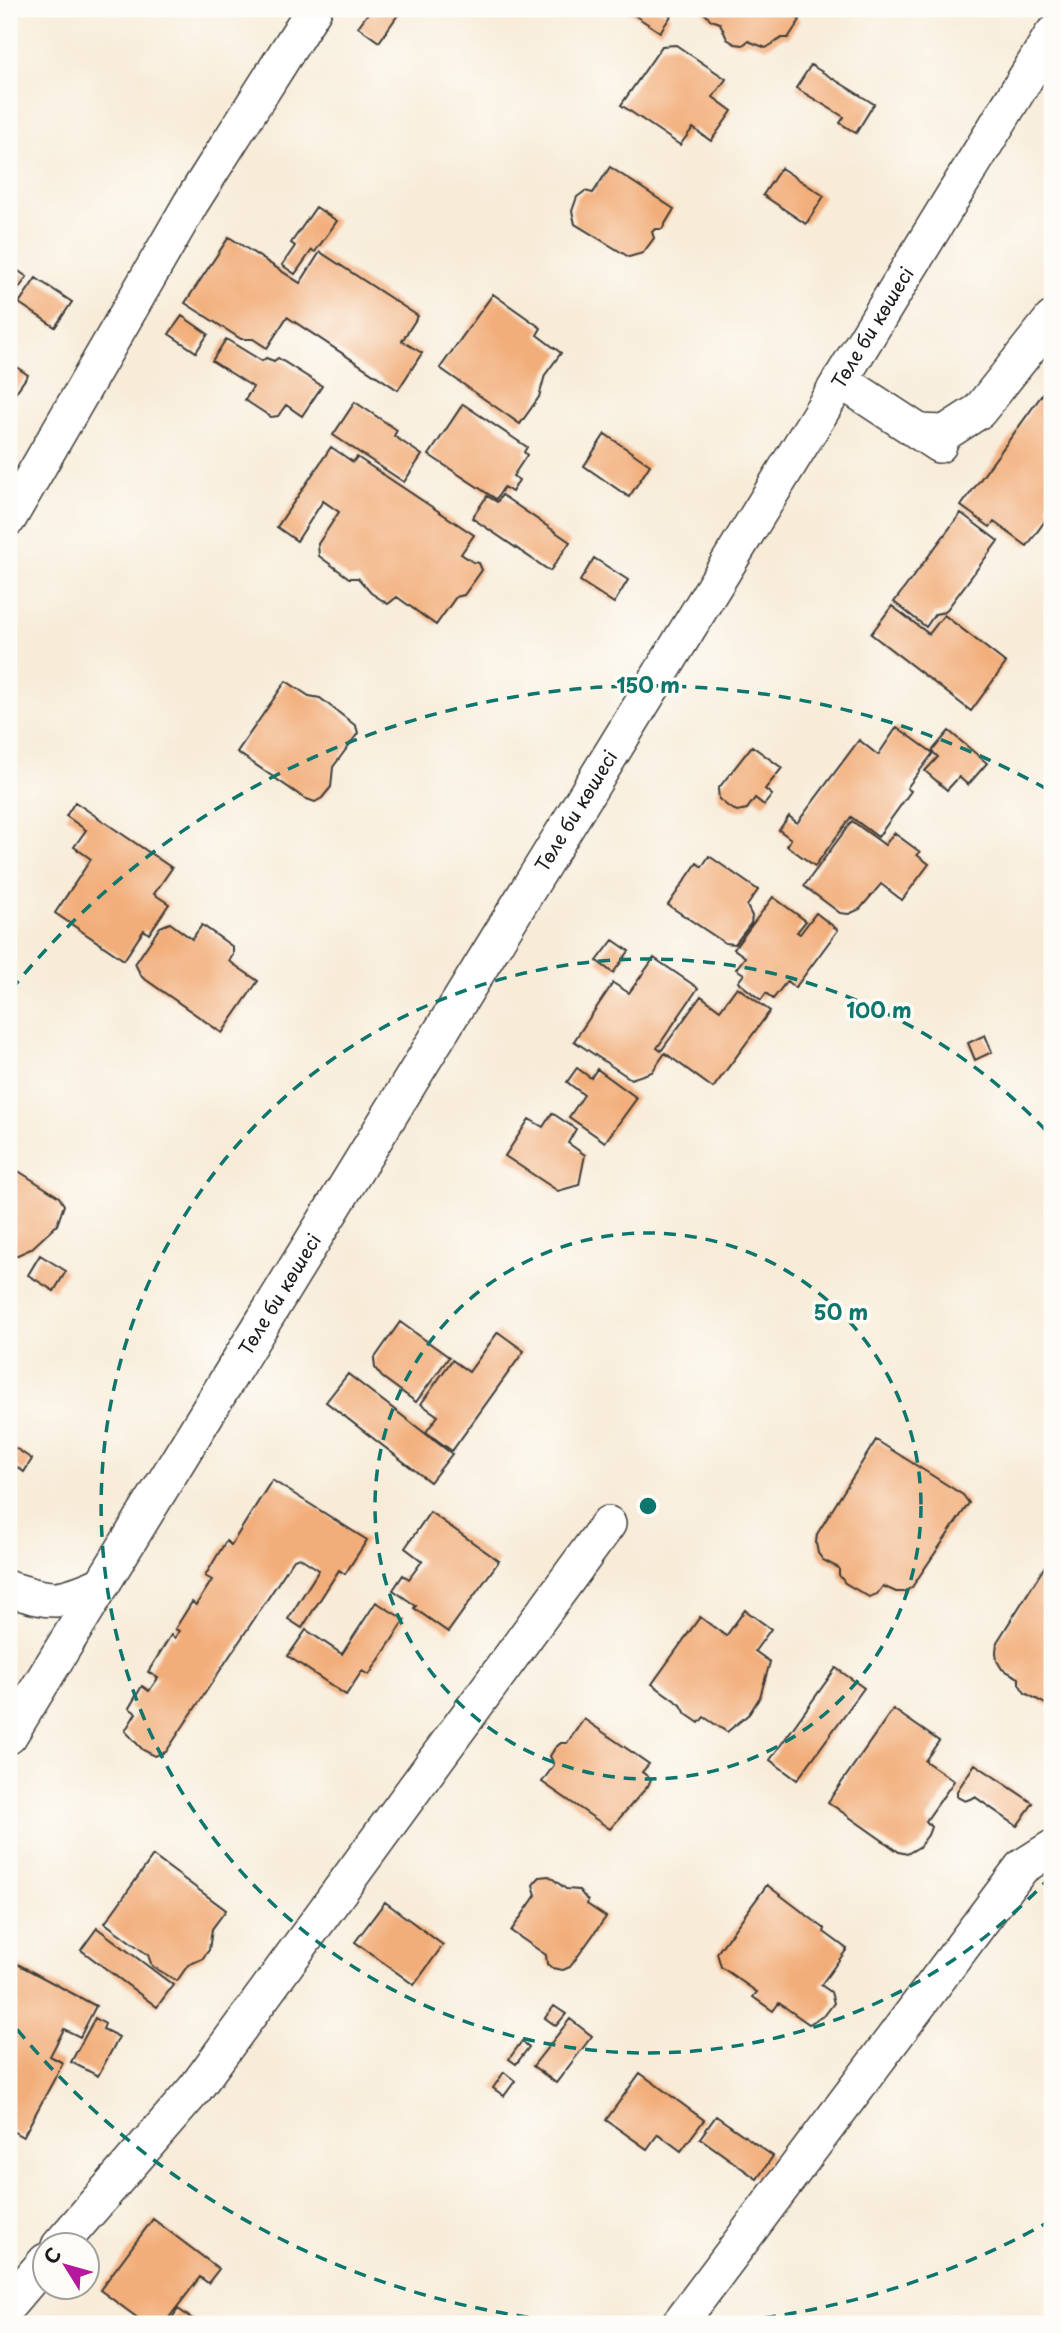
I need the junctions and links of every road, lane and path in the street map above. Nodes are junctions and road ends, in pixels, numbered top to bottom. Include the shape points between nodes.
1 (314, 9) edge
2 (1052, 37) edge
3 (1052, 318) edge
4 (840, 380) junction
5 (919, 432) junction
6 (949, 451) dead end
7 (9, 518) edge
8 (608, 1524) dead end
9 (100, 1585) junction
10 (9, 1589) edge
11 (9, 1736) edge
12 (1052, 1848) edge
13 (70, 2232) edge
14 (32, 2277) edge
15 (9, 2304) edge
16 (679, 2324) edge

1 - 7 street via 191,203
2 - 4 street, Төле би көшесі
3 - 5 street via 979,411 945,433
4 - 5 street
4 - 9 street, Төле би көшесі
5 - 6 street
8 - 13 street via 195,2089
9 - 10 street via 51,1601
9 - 11 street, Төле би көшесі
12 - 16 street via 1022,1867
14 - 15 street

